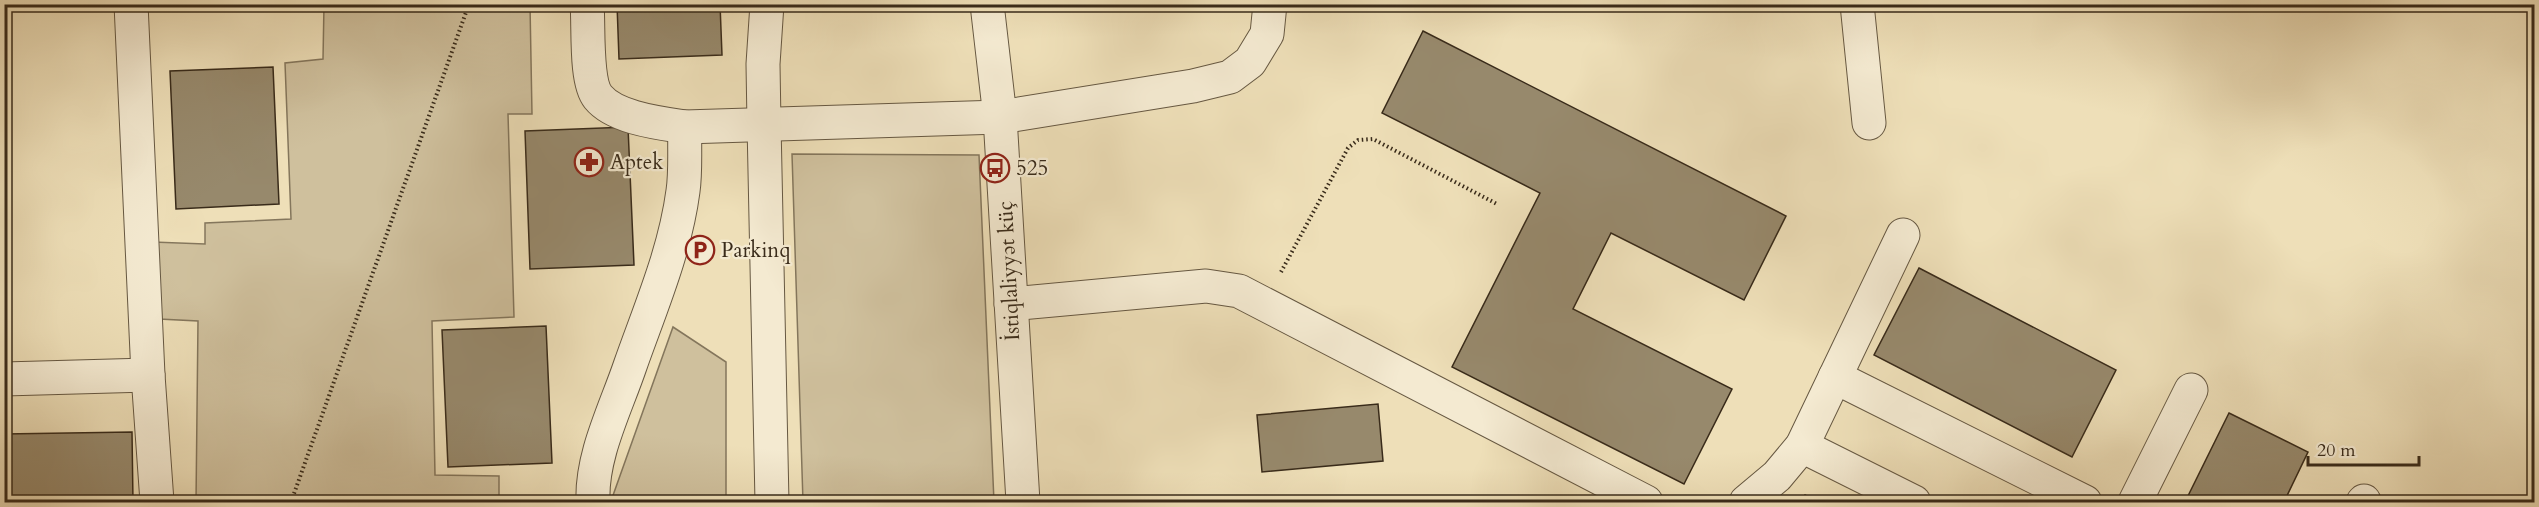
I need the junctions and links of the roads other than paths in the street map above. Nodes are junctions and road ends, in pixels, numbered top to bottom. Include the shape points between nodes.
1 (131, 4) edge
2 (588, 4) edge
3 (767, 4) edge
4 (987, 4) edge
5 (1270, 4) edge
6 (1857, 4) edge
7 (1000, 117) junction
8 (1869, 123) dead end
9 (764, 124) junction
10 (685, 127) junction
11 (1903, 235) dead end
12 (1011, 304) junction
13 (148, 375) junction
14 (1835, 377) junction
15 (4, 379) edge
16 (2191, 390) dead end
17 (1802, 446) junction
18 (2076, 501) edge
19 (157, 502) edge
20 (593, 502) edge
21 (772, 502) edge
22 (1023, 502) edge
23 (1646, 502) edge
24 (1746, 502) edge
25 (1914, 502) edge
26 (2135, 502) edge

1 - 13 street
2 - 10 street via 591,82 598,97 643,120
3 - 9 street
4 - 7 street, İstiqlaliyyət küç
5 - 7 street via 1266,34 1250,62 1230,77
6 - 8 street
7 - 9 street
7 - 12 street, İstiqlaliyyət küç
9 - 10 street
9 - 21 street
10 - 20 street via 684,189 677,226 597,458
11 - 14 street
12 - 22 street, İstiqlaliyyət küç
12 - 23 street via 1206,286 1239,291
13 - 15 street
13 - 19 street
14 - 17 street
14 - 18 street
16 - 26 street
17 - 24 street via 1778,476
17 - 25 street

